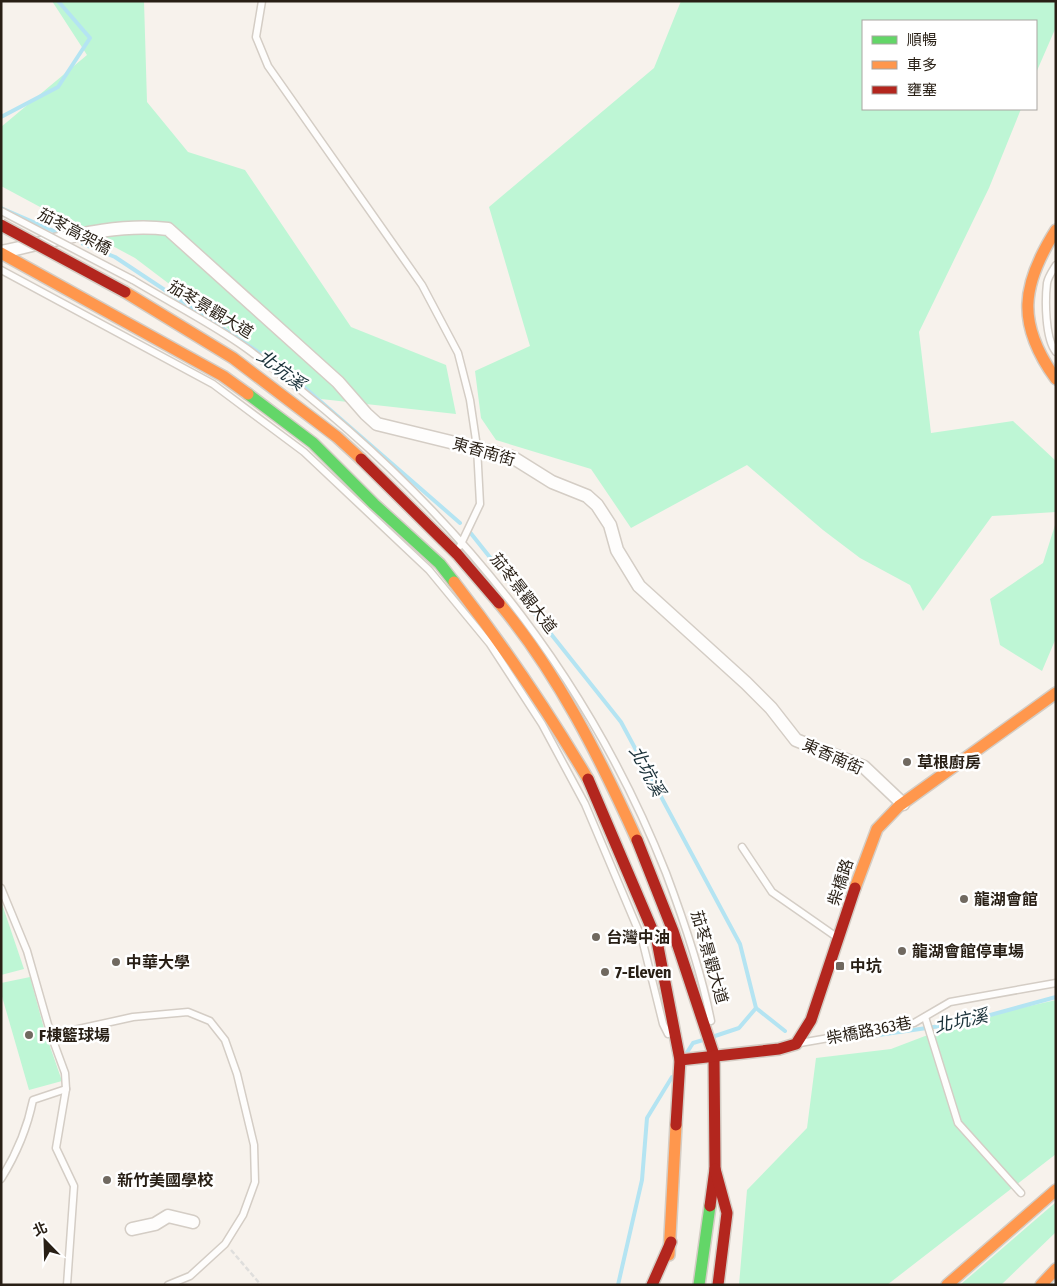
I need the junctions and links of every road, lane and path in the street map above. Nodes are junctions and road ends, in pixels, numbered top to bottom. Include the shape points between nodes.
1 (262, 1) edge
2 (1, 211) edge
3 (1, 225) edge
4 (1056, 230) edge
5 (1, 253) edge
6 (1056, 265) edge
7 (1, 270) edge
8 (134, 280) joint
9 (125, 292) joint
10 (1056, 352) edge
11 (1056, 380) edge
12 (276, 416) junction
13 (477, 447) junction
14 (304, 452) junction
15 (462, 543) junction
16 (457, 554) junction
17 (440, 564) junction
18 (429, 570) junction
19 (551, 656) junction
20 (1056, 693) edge
21 (577, 720) junction
22 (902, 804) junction
23 (617, 844) junction
24 (742, 847) dead end
25 (1, 888) edge
26 (839, 938) junction
27 (642, 939) junction
28 (1056, 983) edge
29 (925, 1017) junction
30 (51, 1035) junction
31 (796, 1044) junction
32 (714, 1055) junction
33 (680, 1060) junction
34 (66, 1089) junction
35 (715, 1169) junction
36 (1, 1179) edge
37 (1056, 1190) edge
38 (1021, 1193) dead end
39 (194, 1222) dead end
40 (132, 1229) dead end
41 (671, 1242) junction
42 (225, 1244) junction
43 (1056, 1269) edge
44 (67, 1285) edge
45 (168, 1285) edge
46 (261, 1285) edge
47 (652, 1285) edge
48 (664, 1285) edge
49 (699, 1285) edge
50 (718, 1285) edge
51 (947, 1285) edge
52 (1040, 1285) edge

1 - 13 lane via 256,37 268,66 422,285 458,353
2 - 8 lane, 茄苳高架橋, bridge
3 - 9 main road, 茄苳高架橋, bridge
4 - 11 main road via 1036,263 1027,294 1028,328 1046,367
5 - 12 main road via 223,376
5 - 13 street, 東香南街 via 92,233 149,227 168,229 338,382 377,424
6 - 10 lane via 1047,281 1046,317
7 - 14 lane via 213,384
8 - 15 lane, 茄苳景觀大道 via 244,347 352,431 439,516
9 - 16 main road, 茄苳景觀大道 via 232,358 337,437
12 - 14 lane
12 - 17 main road via 313,444
13 - 15 lane via 480,504
13 - 22 street, 東香南街 via 512,458 552,482 587,496 610,524 618,550 639,586 771,708 796,740 864,767
14 - 18 lane
15 - 16 lane
15 - 19 lane, 茄苳景觀大道 via 529,622
16 - 21 main road, 茄苳景觀大道 via 517,625
17 - 18 lane
17 - 23 main road via 499,640 552,718 590,783
18 - 27 lane via 490,644 542,724 586,804
19 - 21 lane
19 - 32 lane, 茄苳景觀大道 via 619,768 650,834 686,926 711,1019
20 - 22 main road, 柴橋路
21 - 32 main road, 茄苳景觀大道 via 637,839 673,931
22 - 26 main road, 柴橋路 via 877,830 861,867
23 - 27 lane
23 - 33 main road via 657,941
24 - 26 lane via 772,892
25 - 30 lane via 27,951
26 - 31 main road, 柴橋路 via 811,1020
27 - 33 lane via 663,1024
28 - 29 lane, 柴橋路363巷 via 950,1002
29 - 31 lane, 柴橋路363巷 via 914,1024
29 - 38 lane via 958,1123
30 - 34 lane via 65,1074
30 - 42 lane via 133,1017 188,1012 210,1021 225,1040 237,1074 254,1145 255,1182 243,1215
31 - 32 main road via 779,1050
32 - 33 main road
32 - 35 main road, 茄苳景觀大道
33 - 41 main road
34 - 36 lane via 33,1100 22,1142
34 - 44 lane via 56,1148 74,1186
35 - 49 main road, 茄苳景觀大道
35 - 50 main road via 727,1213
37 - 51 main road
39 - 40 street via 168,1216 155,1224
41 - 47 main road
41 - 48 main road
42 - 45 lane via 190,1276
42 - 46 path
43 - 52 main road

